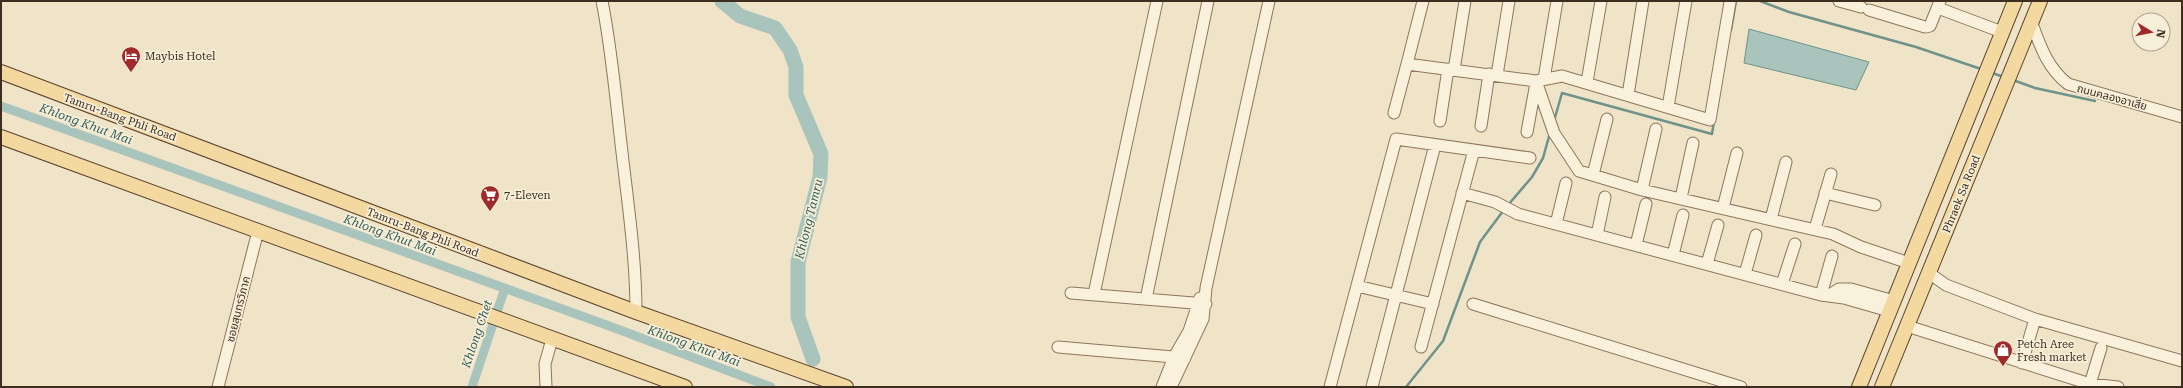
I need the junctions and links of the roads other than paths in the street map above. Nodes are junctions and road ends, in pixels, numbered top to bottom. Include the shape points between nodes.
1 (602, 1) edge
2 (1157, 1) edge
3 (1208, 1) edge
4 (1269, 1) edge
5 (1423, 1) edge
6 (1465, 1) edge
7 (1510, 1) edge
8 (1557, 1) edge
9 (1601, 1) edge
10 (1643, 1) edge
11 (1686, 1) edge
12 (1839, 1) edge
13 (2015, 1) edge
14 (2040, 1) edge
15 (1730, 2) edge
16 (1939, 4) edge
17 (2031, 21) junction
18 (2002, 32) junction
19 (1407, 64) junction
20 (1451, 70) junction
21 (1, 72) edge
22 (1493, 75) junction
23 (1540, 80) junction
24 (1587, 82) junction
25 (1628, 95) junction
26 (1668, 107) junction
27 (1394, 113) dead end
28 (2182, 117) edge
29 (1607, 119) dead end
30 (1440, 121) dead end
31 (1481, 126) dead end
32 (1656, 129) dead end
33 (1527, 132) dead end
34 (1, 137) edge
35 (1693, 143) dead end
36 (1435, 145) junction
37 (1474, 150) junction
38 (1737, 153) dead end
39 (1530, 158) dead end
40 (1786, 162) dead end
41 (1831, 174) dead end
42 (1593, 176) junction
43 (1566, 183) dead end
44 (1642, 190) junction
45 (1462, 193) junction
46 (1825, 193) junction
47 (1605, 197) dead end
48 (1681, 198) junction
49 (1646, 204) dead end
50 (1875, 205) dead end
51 (1723, 208) junction
52 (1683, 215) dead end
53 (1771, 219) junction
54 (1556, 224) junction
55 (1718, 225) dead end
56 (1815, 229) junction
57 (258, 231) junction
58 (1597, 235) junction
59 (1756, 235) dead end
60 (1794, 244) dead end
61 (1636, 245) junction
62 (1673, 255) junction
63 (1832, 256) dead end
64 (1909, 263) junction
65 (1707, 264) junction
66 (1928, 273) junction
67 (1745, 274) junction
68 (1782, 284) junction
69 (1357, 286) junction
70 (1071, 293) dead end
71 (1094, 294) junction
72 (1396, 295) junction
73 (1824, 296) junction
74 (1146, 299) junction
75 (1201, 304) junction
76 (1433, 304) junction
77 (1473, 304) dead end
78 (1892, 306) junction
79 (636, 312) junction
80 (2035, 318) junction
81 (1907, 326) junction
82 (552, 339) junction
83 (1058, 347) dead end
84 (1421, 347) dead end
85 (2100, 348) dead end
86 (1179, 357) junction
87 (2182, 361) edge
88 (2022, 363) junction
89 (2090, 384) junction
90 (218, 387) edge
91 (546, 387) edge
92 (685, 387) edge
93 (846, 387) edge
94 (1162, 387) edge
95 (1171, 387) edge
96 (1330, 387) edge
97 (1372, 387) edge
98 (1741, 387) edge
99 (1859, 387) edge
100 (1882, 387) edge
101 (2118, 387) edge

1 - 79 street via 609,38 631,235
2 - 71 street
3 - 74 street
4 - 75 street
5 - 19 street
6 - 20 street
7 - 22 street
8 - 23 street
9 - 24 street
10 - 25 street
11 - 26 street
12 - 16 street via 1925,27 1930,26
13 - 18 main road, Phraek Sa Road
14 - 17 main road, Phraek Sa Road
15 - 26 street via 1710,120
16 - 18 street
17 - 28 street, ถนนคลองอาเสี่ย via 2044,55 2060,78 2068,84
17 - 66 main road, Phraek Sa Road
18 - 64 main road, Phraek Sa Road
19 - 20 street
19 - 27 street
20 - 22 street
20 - 30 street
21 - 79 main road, Tamru-Bang Phli Road
22 - 23 street
22 - 31 street
23 - 24 street via 1562,76
23 - 33 street
23 - 42 street via 1546,112 1554,133 1579,171
24 - 25 street
25 - 26 street
29 - 42 street
32 - 44 street
34 - 57 main road
35 - 48 street
36 - 37 street
36 - 69 street via 1396,139
36 - 72 street
37 - 39 street
37 - 45 street
38 - 51 street
40 - 53 street
41 - 46 street
42 - 44 street
43 - 54 street
44 - 48 street
45 - 54 street via 1495,202 1518,214
45 - 76 street
46 - 50 street
46 - 56 street
47 - 58 street
48 - 51 street
49 - 61 street
51 - 53 street
52 - 62 street
53 - 56 street
54 - 58 street
55 - 65 street
56 - 64 street
57 - 82 main road
57 - 90 street, ซอยสุนทรวิภาค
58 - 61 street
59 - 67 street
60 - 68 street
61 - 62 street
62 - 65 street
63 - 73 street
64 - 78 main road, Phraek Sa Road
65 - 67 street
66 - 80 street via 1946,285
66 - 81 main road, Phraek Sa Road
67 - 68 street
68 - 73 street
69 - 72 street
69 - 96 street
70 - 71 street
71 - 74 street
72 - 76 street
72 - 97 street
73 - 78 street
74 - 75 street
75 - 86 street
76 - 84 street
77 - 98 street
78 - 99 main road, Phraek Sa Road
79 - 93 main road, Tamru-Bang Phli Road
80 - 87 street
80 - 88 street
81 - 88 street
81 - 100 main road, Phraek Sa Road
82 - 91 street via 545,364
82 - 92 main road
83 - 86 street
85 - 89 street
86 - 94 street
86 - 95 street
88 - 89 street
89 - 101 street

